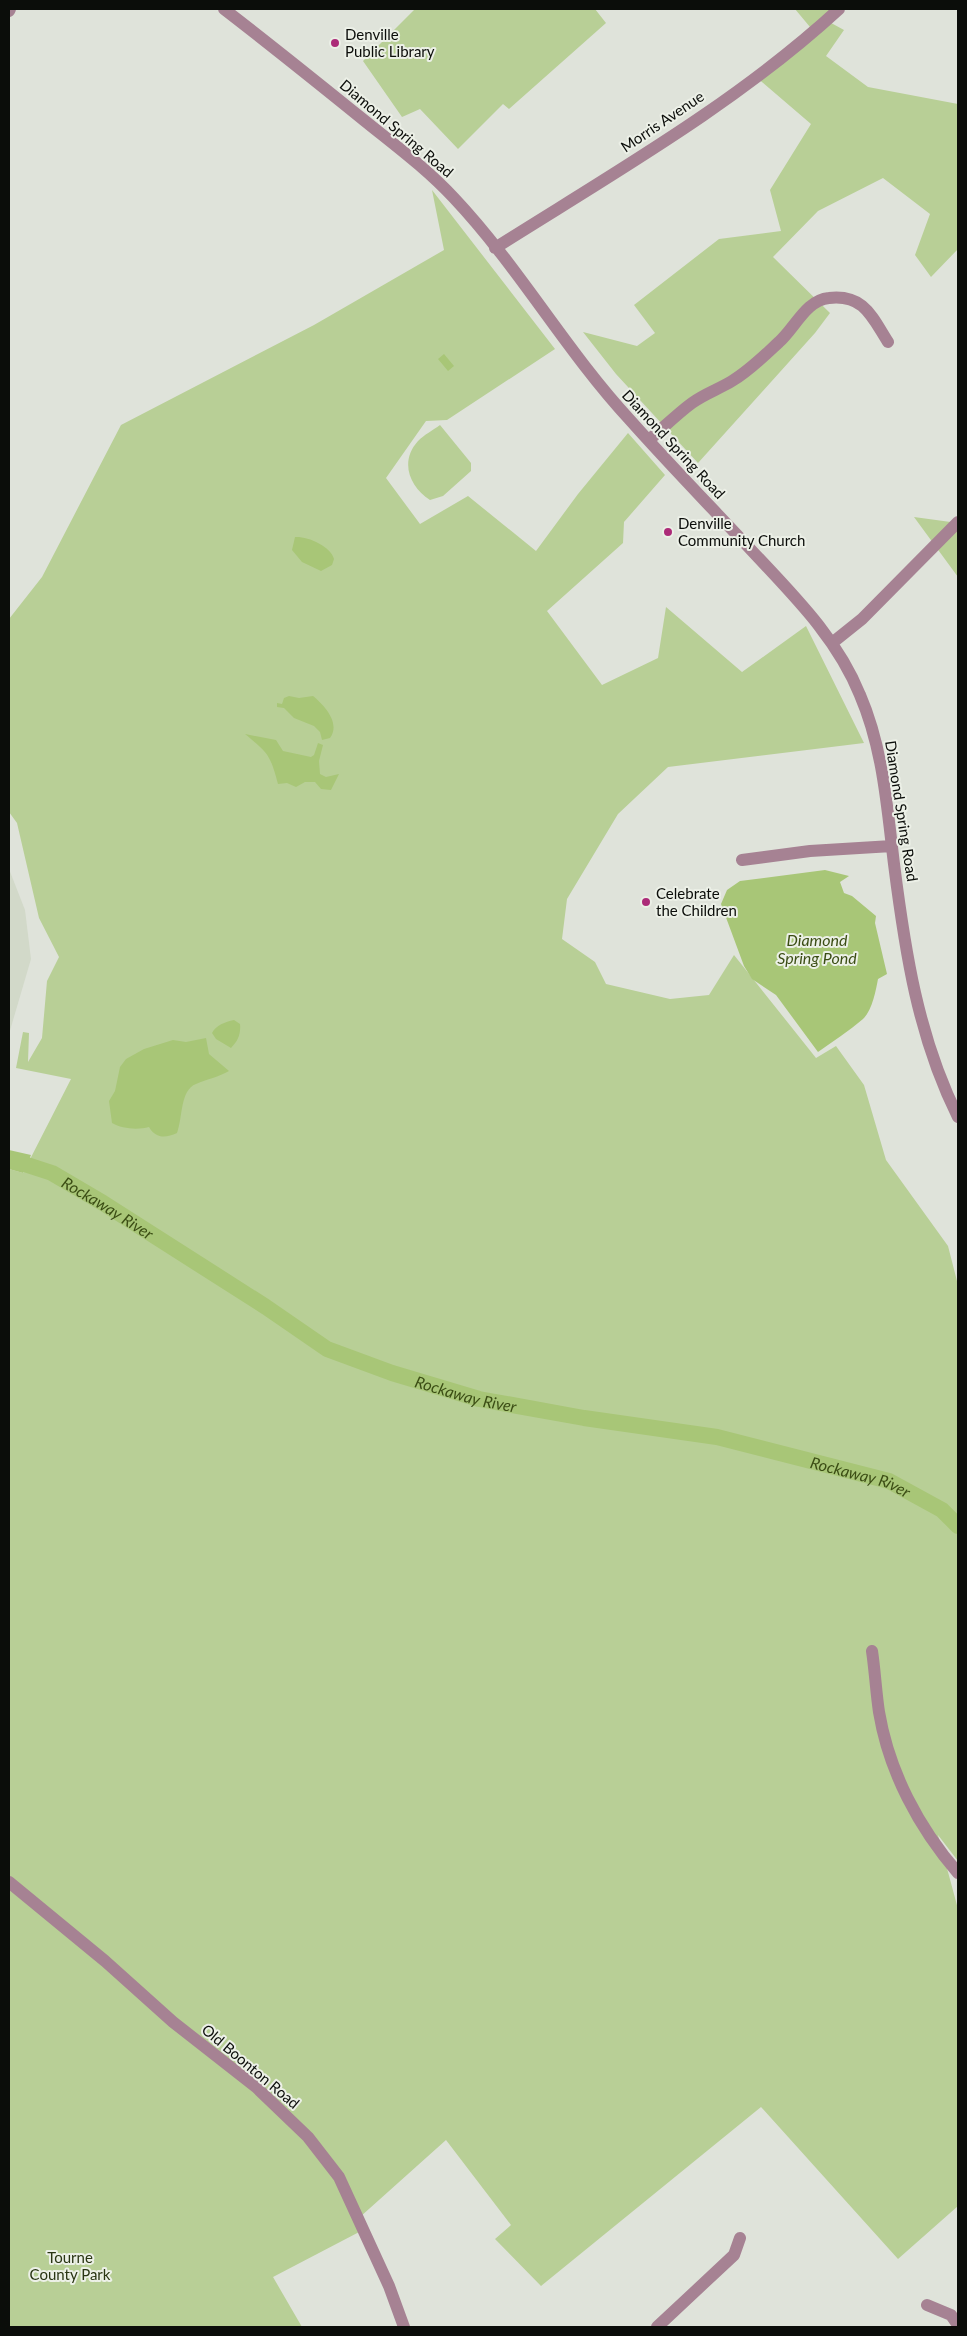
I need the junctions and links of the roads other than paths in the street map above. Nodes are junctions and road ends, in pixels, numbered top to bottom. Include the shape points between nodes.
1 (224, 9) edge
2 (839, 9) edge
3 (495, 248) junction
4 (888, 342) dead end
5 (648, 440) junction
6 (958, 522) edge
7 (832, 643) junction
8 (892, 846) junction
9 (742, 860) dead end
10 (958, 1117) edge
11 (872, 1651) dead end
12 (958, 1873) edge
13 (9, 1882) edge
14 (740, 2238) dead end
15 (927, 2305) dead end
16 (958, 2325) edge
17 (404, 2327) edge
18 (657, 2327) edge

1 - 3 street, Diamond Spring Road via 420,165 454,198
2 - 3 street, Morris Avenue via 793,48 692,122
3 - 5 street, Diamond Spring Road via 602,390
4 - 5 street via 866,307 841,297 812,304 782,340 756,363 734,381 692,403
5 - 7 street, Diamond Spring Road via 814,618
6 - 7 street via 862,619
7 - 8 street, Diamond Spring Road via 859,692 874,735
8 - 9 street via 810,851
8 - 10 street, Diamond Spring Road via 902,928 915,996 932,1057
11 - 12 street via 887,1749 914,1810
13 - 17 street, Old Boonton Road via 173,2022 256,2087 308,2137 339,2177 389,2286
14 - 18 street via 734,2255
15 - 16 street via 951,2315

